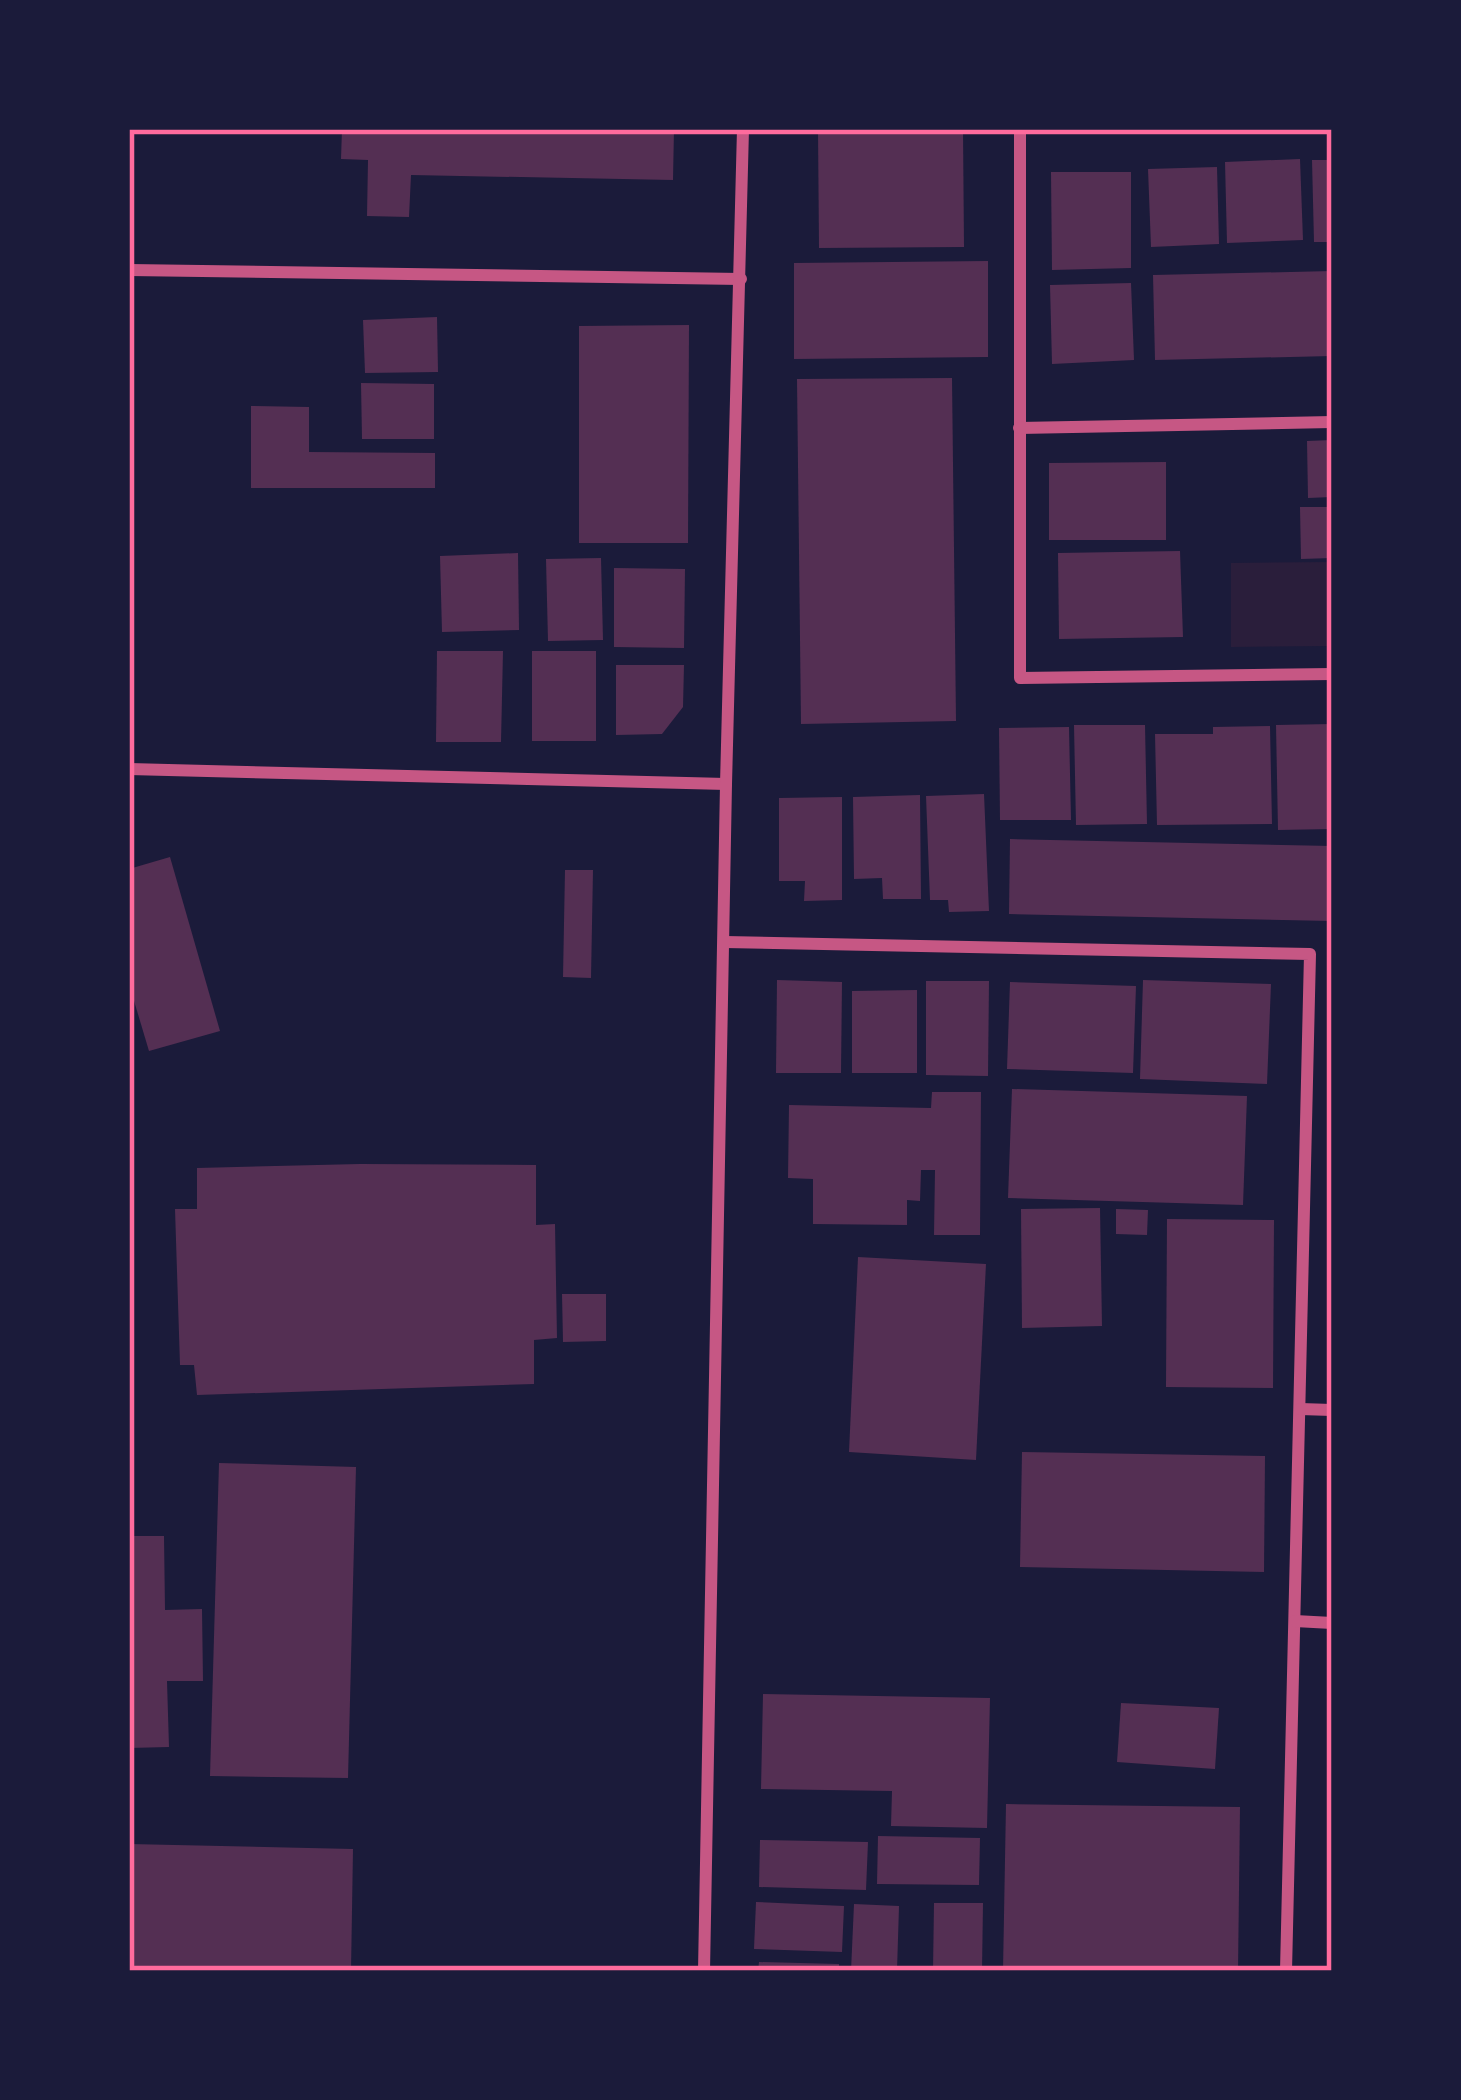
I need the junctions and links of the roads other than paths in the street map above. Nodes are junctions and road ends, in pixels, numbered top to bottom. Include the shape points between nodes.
1 (743, 129) edge
2 (1021, 129) edge
3 (129, 270) edge
4 (741, 279) junction
5 (1332, 422) edge
6 (1019, 428) junction
7 (1332, 674) edge
8 (129, 770) edge
9 (726, 784) junction
10 (725, 942) junction
11 (1300, 1409) junction
12 (1332, 1410) edge
13 (1294, 1621) junction
14 (1332, 1623) edge
15 (704, 1971) edge
16 (1286, 1971) edge

1 - 4 street
2 - 6 street
3 - 4 street
4 - 9 street
5 - 6 street
6 - 7 street via 1020,678
8 - 9 street
9 - 10 street
10 - 11 street via 1310,954
10 - 15 street
11 - 12 street
11 - 13 street
13 - 14 street
13 - 16 street

